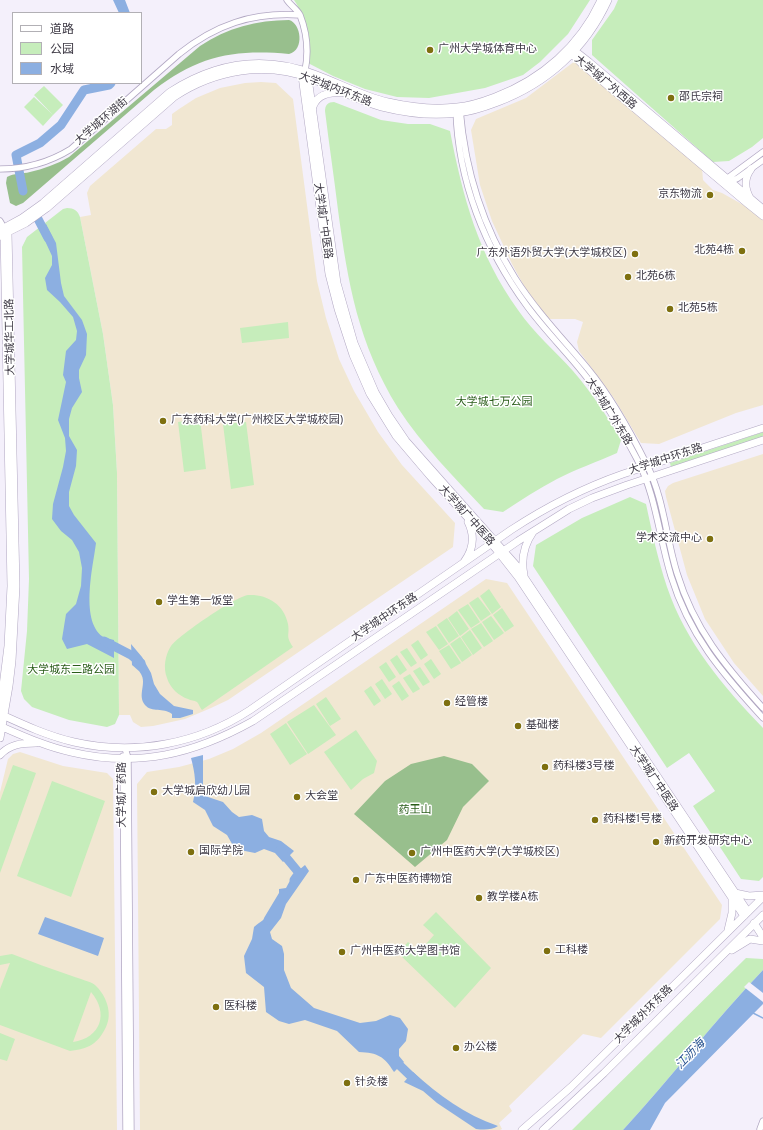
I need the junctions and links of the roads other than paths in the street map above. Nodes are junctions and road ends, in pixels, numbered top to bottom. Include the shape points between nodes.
1 (287, 0) edge
2 (601, 0) edge
3 (608, 0) edge
4 (299, 13) junction
5 (572, 51) junction
6 (305, 75) junction
7 (346, 94) junction
8 (458, 110) junction
9 (312, 111) junction
10 (763, 152) edge
11 (763, 160) edge
12 (0, 169) edge
13 (751, 169) junction
14 (727, 181) junction
15 (751, 200) junction
16 (763, 209) edge
17 (763, 216) edge
18 (0, 221) edge
19 (3, 232) edge
20 (0, 265) edge
21 (4, 274) junction
22 (763, 428) edge
23 (763, 440) edge
24 (644, 467) junction
25 (648, 478) junction
26 (466, 516) junction
27 (535, 530) junction
28 (494, 543) junction
29 (502, 552) junction
30 (461, 566) junction
31 (525, 577) junction
32 (5, 676) junction
33 (0, 684) edge
34 (763, 708) edge
35 (1, 714) edge
36 (763, 718) edge
37 (1, 727) edge
38 (0, 738) edge
39 (41, 743) junction
40 (125, 748) junction
41 (0, 755) edge
42 (125, 759) junction
43 (733, 895) junction
44 (763, 896) edge
45 (746, 914) junction
46 (759, 919) edge
47 (763, 926) edge
48 (726, 933) junction
49 (763, 937) edge
50 (763, 941) edge
51 (723, 955) junction
52 (763, 1121) edge
53 (760, 1129) dead end
54 (126, 1130) edge
55 (131, 1130) edge
56 (522, 1130) edge
57 (543, 1130) edge

1 - 4 street
2 - 5 main road, 大学城内环东路
3 - 5 main road, 大学城内环东路 via 592,29
4 - 6 street, 大学城广中医路 via 306,39
4 - 12 street, 大学城环湖街 via 246,19 223,26 193,43 72,149 23,168
5 - 8 main road, 大学城内环东路 via 523,85
5 - 14 main road, 大学城广外西路
6 - 7 main road, 大学城内环东路
6 - 8 main road, 大学城内环东路 via 388,102
6 - 9 main road, 大学城广中医路
6 - 19 main road, 大学城内环东路 via 273,64 245,64 193,78 161,100 43,203
6 - 26 main road, 大学城广中医路 via 329,274 349,344 370,394 396,436
7 - 8 main road, 大学城内环东路 via 398,110 428,114
7 - 9 main road via 323,95 316,101
8 - 24 street, 大学城广外东路 via 475,192 500,252 531,301 599,384 623,421
9 - 28 main road, 大学城广中医路 via 334,273 358,353 375,392 400,433
10 - 14 street
11 - 13 street
13 - 14 street
13 - 15 main road via 746,183
14 - 15 main road, 大学城广外西路
14 - 17 main road, 大学城广外西路
15 - 16 main road, 大学城广外西路
18 - 19 street
19 - 21 main road, 大学城华工北路
19 - 35 main road, 大学城华工北路 via 16,586 13,646
20 - 21 main road
21 - 32 main road, 大学城华工北路 via 11,569 10,628
22 - 24 main road, 大学城中环东路
23 - 25 main road, 大学城中环东路
24 - 25 street, 大学城广外东路
24 - 28 main road, 大学城中环东路 via 564,498
25 - 27 main road, 大学城中环东路 via 579,504
25 - 34 street, 大学城广外东路 via 659,498 677,573 705,636 715,652
25 - 36 street, 大学城广外东路 via 671,575 693,628 716,664
26 - 28 main road, 大学城广中医路
26 - 30 main road via 471,528 472,543 468,556
27 - 29 main road, 大学城中环东路
27 - 31 main road via 523,554
28 - 29 main road, 大学城广中医路
28 - 30 main road, 大学城中环东路
29 - 31 main road, 大学城广中医路
29 - 42 main road, 大学城中环东路 via 242,727 217,740 181,752
29 - 43 main road, 大学城广中医路
30 - 40 main road, 大学城中环东路 via 242,715 212,730 178,742
31 - 43 main road, 大学城广中医路
32 - 33 main road
32 - 35 main road, 大学城华工北路
35 - 37 main road, 大学城华工北路
35 - 40 main road, 大学城中环东路 via 66,740
37 - 38 main road, 大学城华工北路
37 - 39 main road, 大学城中环东路
39 - 41 main road via 19,744 8,748
39 - 42 main road, 大学城中环东路 via 81,754
40 - 42 street, 大学城广药路
42 - 54 street, 大学城广药路
42 - 55 street, 大学城广药路
43 - 44 main road
43 - 45 main road, 大学城广中医路
43 - 48 main road via 730,924
44 - 45 main road, 大学城外环东路
45 - 48 main road, 大学城外环东路
46 - 47 main road
46 - 49 main road
46 - 51 main road, 大学城外环东路
48 - 56 main road, 大学城外环东路 via 571,1087
50 - 51 main road via 749,939
51 - 57 main road, 大学城外环东路
52 - 53 street

